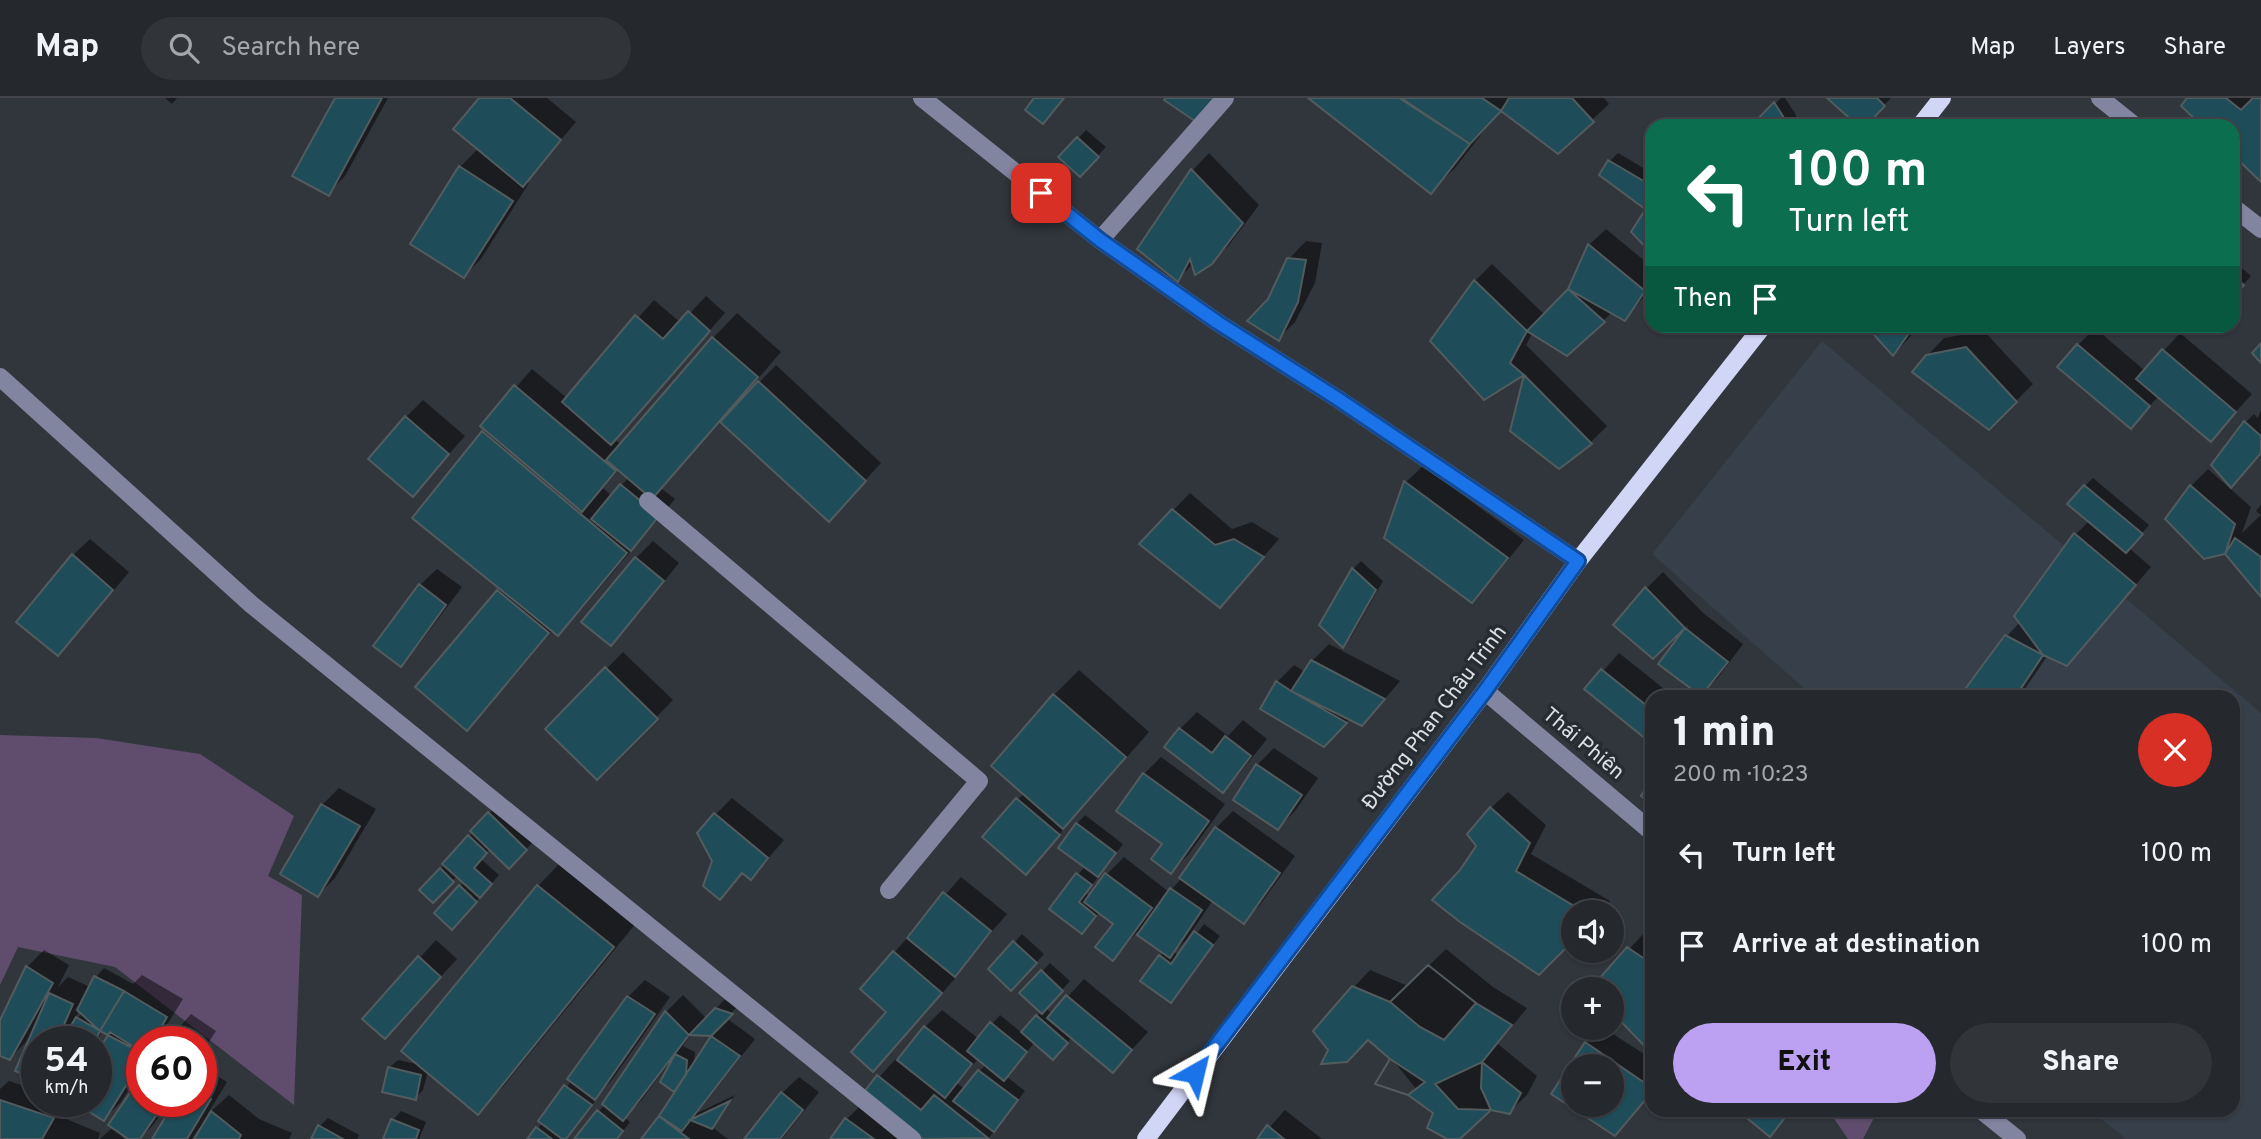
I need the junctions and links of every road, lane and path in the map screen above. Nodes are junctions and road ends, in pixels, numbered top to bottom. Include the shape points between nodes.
1 (922, 98) edge
2 (1225, 98) edge
3 (1942, 98) edge
4 (2101, 98) edge
5 (1926, 119) edge
6 (2126, 119) edge
7 (2240, 212) edge
8 (2261, 229) edge
9 (1100, 240) junction
10 (1757, 333) edge
11 (0, 377) edge
12 (648, 501) dead end
13 (1578, 561) junction
14 (1485, 691) junction
15 (1645, 826) edge
16 (889, 890) dead end
17 (1990, 1117) edge
18 (912, 1139) edge
19 (1146, 1139) edge
20 (2017, 1139) edge

1 - 9 street
2 - 9 street
3 - 5 main road
4 - 6 street
7 - 8 street
9 - 13 street
10 - 13 main road, Đường Phan Châu Trinh
11 - 18 street via 252,606
12 - 16 street via 979,781
13 - 14 main road, Đường Phan Châu Trinh
14 - 15 street, Thái Phiên
14 - 19 main road, Đường Phan Châu Trinh
17 - 20 street

